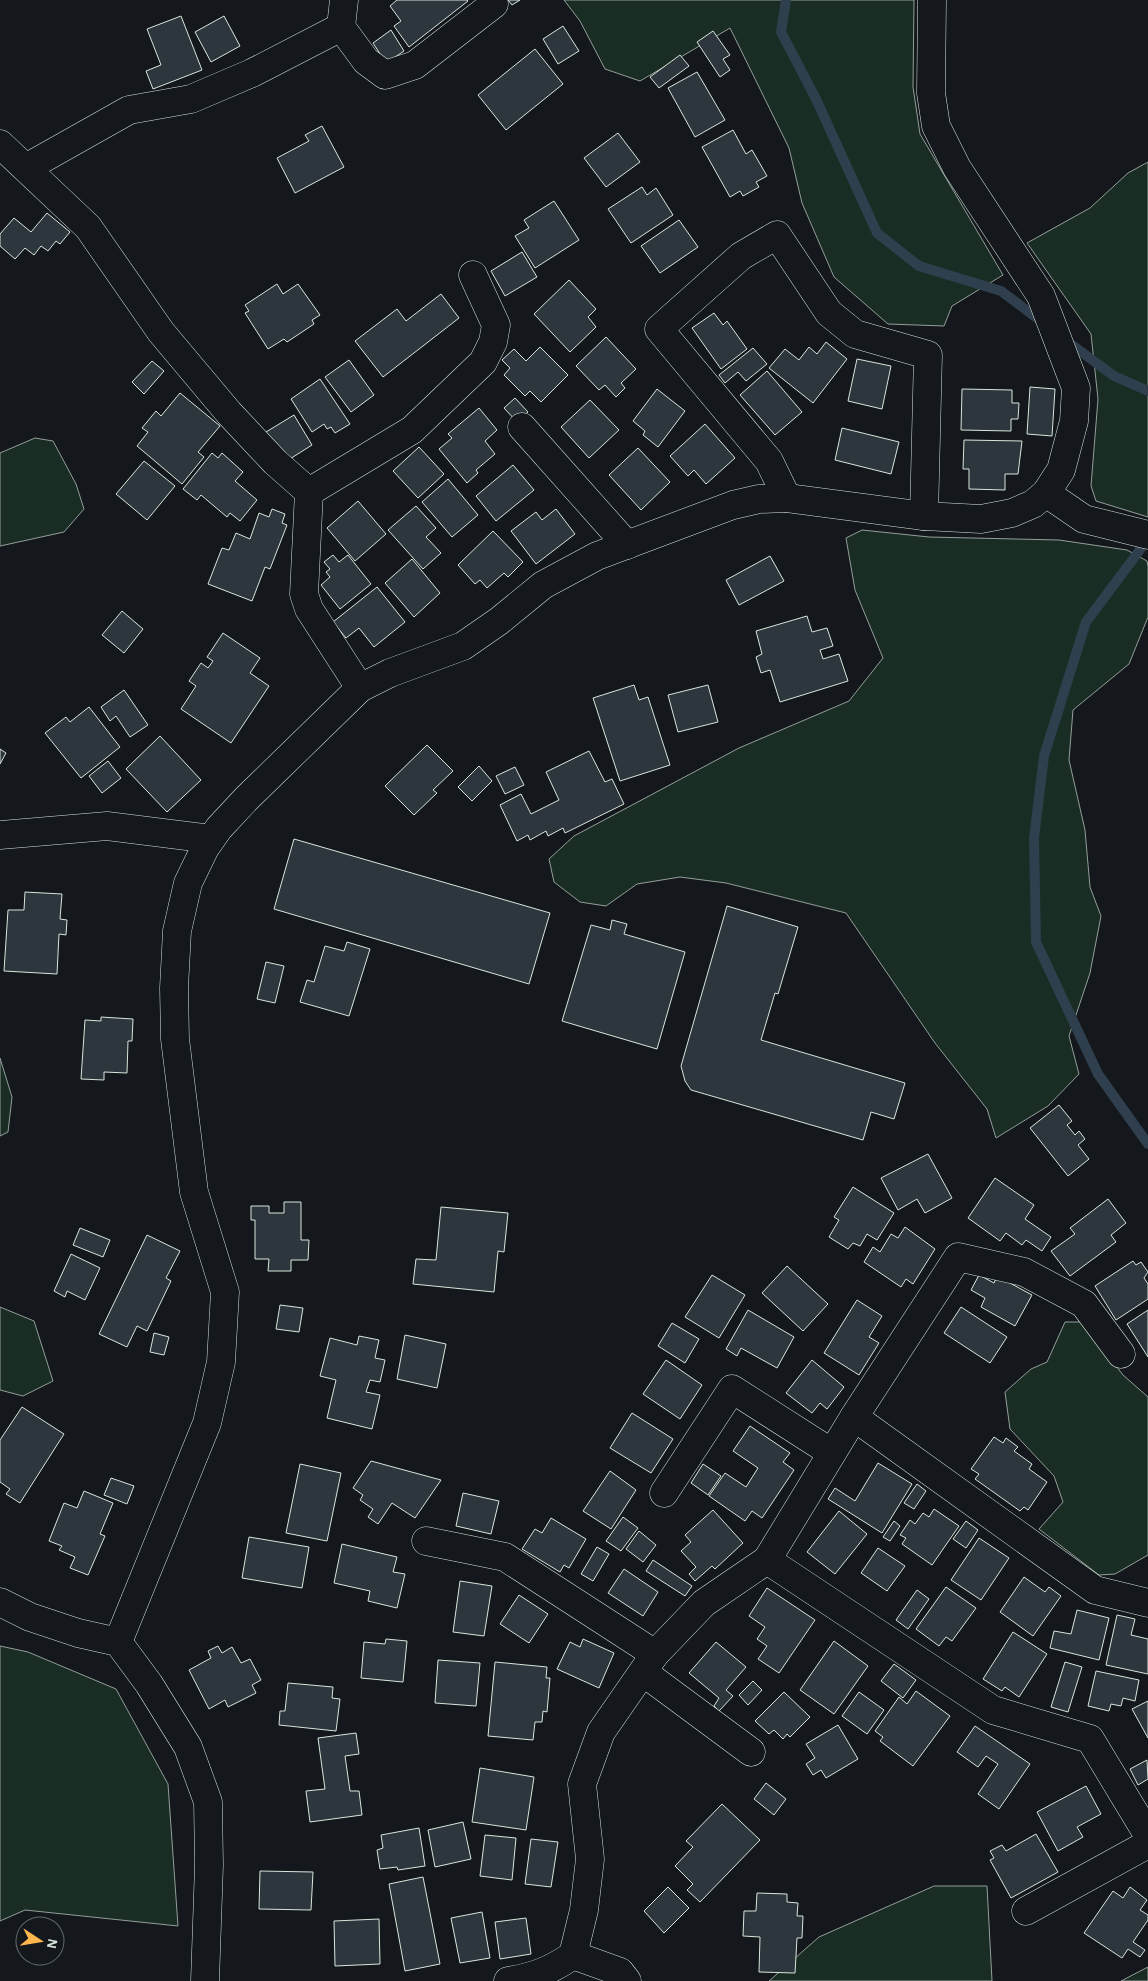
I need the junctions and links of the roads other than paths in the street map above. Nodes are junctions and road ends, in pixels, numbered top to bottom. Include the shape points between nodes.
1 (344, 0) edge
2 (932, 0) edge
3 (494, 4) dead end
4 (341, 27) junction
5 (0, 144) edge
6 (26, 168) junction
7 (473, 275) dead end
8 (522, 427) dead end
9 (309, 492) junction
10 (1046, 493) junction
11 (787, 498) junction
12 (924, 516) junction
13 (1148, 535) edge
14 (627, 545) junction
15 (360, 688) junction
16 (0, 835) edge
17 (210, 839) junction
18 (1121, 1354) dead end
19 (854, 1417) junction
20 (832, 1453) junction
21 (664, 1493) dead end
22 (426, 1541) dead end
23 (766, 1560) junction
24 (0, 1602) edge
25 (1148, 1602) edge
26 (118, 1642) junction
27 (649, 1663) junction
28 (751, 1752) dead end
29 (1148, 1835) edge
30 (1148, 1844) edge
31 (1026, 1911) dead end
32 (573, 1955) junction
33 (205, 1981) edge
34 (508, 1981) edge
35 (627, 1981) edge

1 - 4 street
2 - 10 street via 931,93 936,126 957,168 1041,296 1076,388 1069,444 1061,470
3 - 4 street via 416,65 385,75 366,61
4 - 6 street via 252,73 191,99 129,110
5 - 6 street
6 - 9 street via 88,227 161,332 274,462
7 - 9 street via 496,325 484,362 412,430
8 - 14 street
9 - 15 street via 304,594 309,609
10 - 12 street via 1033,504 1012,513 981,519
10 - 13 street via 1084,519
11 - 12 street
11 - 12 street via 769,461 658,329 741,256 777,235 829,313 855,334 928,355
11 - 14 street via 759,499 732,505
14 - 15 street via 598,556 544,585 463,646 390,673
15 - 17 street via 247,798
16 - 17 street via 108,826
17 - 26 street via 188,883 177,931 175,1039 194,1192 225,1292 221,1362 207,1423
18 - 19 street via 1084,1304 1024,1272 958,1257
19 - 20 street
19 - 25 street via 1095,1590
20 - 21 street via 732,1389
20 - 23 street
22 - 27 street via 504,1557
23 - 27 street via 704,1603
23 - 29 street via 993,1710 1090,1739
24 - 26 street via 30,1617
26 - 33 street via 188,1747 208,1802
27 - 28 street
27 - 32 street via 601,1732 582,1784 590,1859 584,1910
30 - 31 street
32 - 34 street via 556,1968 535,1977
32 - 35 street via 620,1972

